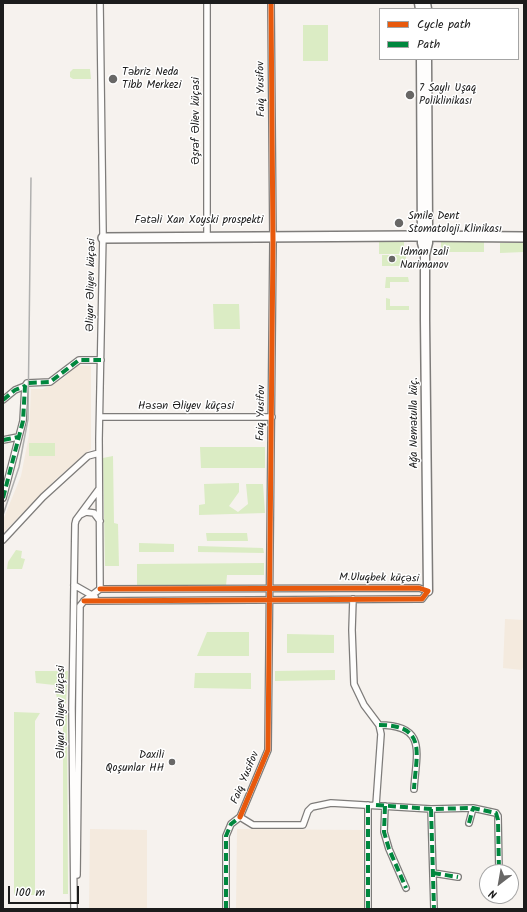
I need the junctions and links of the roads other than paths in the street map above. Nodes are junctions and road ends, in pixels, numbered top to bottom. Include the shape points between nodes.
1 (100, 3) edge
2 (207, 3) edge
3 (271, 3) edge
4 (421, 60) edge
5 (427, 60) edge
6 (524, 231) edge
7 (425, 232) junction
8 (207, 235) junction
9 (273, 235) junction
10 (103, 236) junction
11 (524, 237) edge
12 (101, 360) junction
13 (25, 386) junction
14 (3, 400) edge
15 (100, 417) junction
16 (272, 417) junction
17 (18, 437) junction
18 (3, 440) edge
19 (99, 453) junction
20 (99, 489) junction
21 (3, 498) edge
22 (79, 515) junction
23 (100, 522) junction
24 (3, 540) edge
25 (74, 585) junction
26 (100, 589) junction
27 (270, 589) junction
28 (428, 591) junction
29 (92, 595) junction
30 (353, 599) junction
31 (101, 600) junction
32 (270, 600) junction
33 (84, 601) junction
34 (72, 708) junction
35 (78, 708) junction
36 (380, 725) junction
37 (414, 789) dead end
38 (368, 805) junction
39 (376, 805) junction
40 (385, 806) junction
41 (473, 808) junction
42 (431, 809) junction
43 (240, 817) junction
44 (469, 823) dead end
45 (76, 824) junction
46 (499, 864) edge
47 (433, 873) junction
48 (458, 877) dead end
49 (406, 888) dead end
50 (75, 909) edge
51 (226, 909) edge
52 (368, 909) edge
53 (434, 909) edge

1 - 10 street, Əliyar Əliyev küçəsi
2 - 8 street, Əşrəf Əliev küçəsi
3 - 9 street, Faiq Yusifov
4 - 7 main road
5 - 7 main road
6 - 7 main road, Fətəli Xan Xoyski prospekti
7 - 9 main road, Fətəli Xan Xoyski prospekti
7 - 11 main road, Fətəli Xan Xoyski prospekti
7 - 28 main road, Ağa Nemətulla küç.
8 - 9 main road, Fətəli Xan Xoyski prospekti
8 - 10 main road, Fətəli Xan Xoyski prospekti
9 - 16 street, Faiq Yusifov
10 - 12 street, Əliyar Əliyev küçəsi
12 - 13 street via 75,362 50,382 29,382
12 - 15 street, Əliyar Əliyev küçəsi
13 - 14 street
13 - 17 street via 23,422
15 - 16 street, Həsən Əliyev küçəsi
15 - 19 street, Əliyar Əliyev küçəsi
16 - 27 street, Faiq Yusifov
17 - 18 street
17 - 21 street
19 - 20 street, Əliyar Əliyev küçəsi
19 - 24 street via 88,456 37,503
20 - 22 street
20 - 23 street, Əliyar Əliyev küçəsi
22 - 23 street via 86,512 94,513
22 - 25 street, Əliyar Əliyev küçəsi via 75,524
23 - 26 street, Əliyar Əliyev küçəsi
25 - 29 street
25 - 34 street, Əliyar Əliyev küçəsi
26 - 27 street, M.Uluqbek küçəsi
26 - 29 street
27 - 28 street, M.Uluqbek küçəsi via 419,588
27 - 32 street, Faiq Yusifov
28 - 30 street, M.Uluqbek küçəsi via 422,599
29 - 31 street
29 - 33 street
30 - 32 street, M.Uluqbek küçəsi
30 - 36 street via 354,684 364,705
31 - 32 street, M.Uluqbek küçəsi
31 - 33 street, M.Uluqbek küçəsi
32 - 43 street, Faiq Yusifov via 268,750
33 - 35 street, Əliyar Əliyev küçəsi via 80,606
34 - 35 street
34 - 45 street, Əliyar Əliyev küçəsi
35 - 45 street, Əliyar Əliyev küçəsi
36 - 37 street via 405,730 415,738
36 - 39 street
38 - 39 street
38 - 43 street via 316,805 308,811 303,825 253,825
38 - 52 street
39 - 40 street
40 - 42 street
40 - 49 street via 384,832
41 - 42 street
41 - 44 street
41 - 46 street via 496,813
42 - 47 street
43 - 51 street, Faiq Yusifov via 231,824 226,836
45 - 50 street, Əliyar Əliyev küçəsi
47 - 48 street
47 - 53 street

